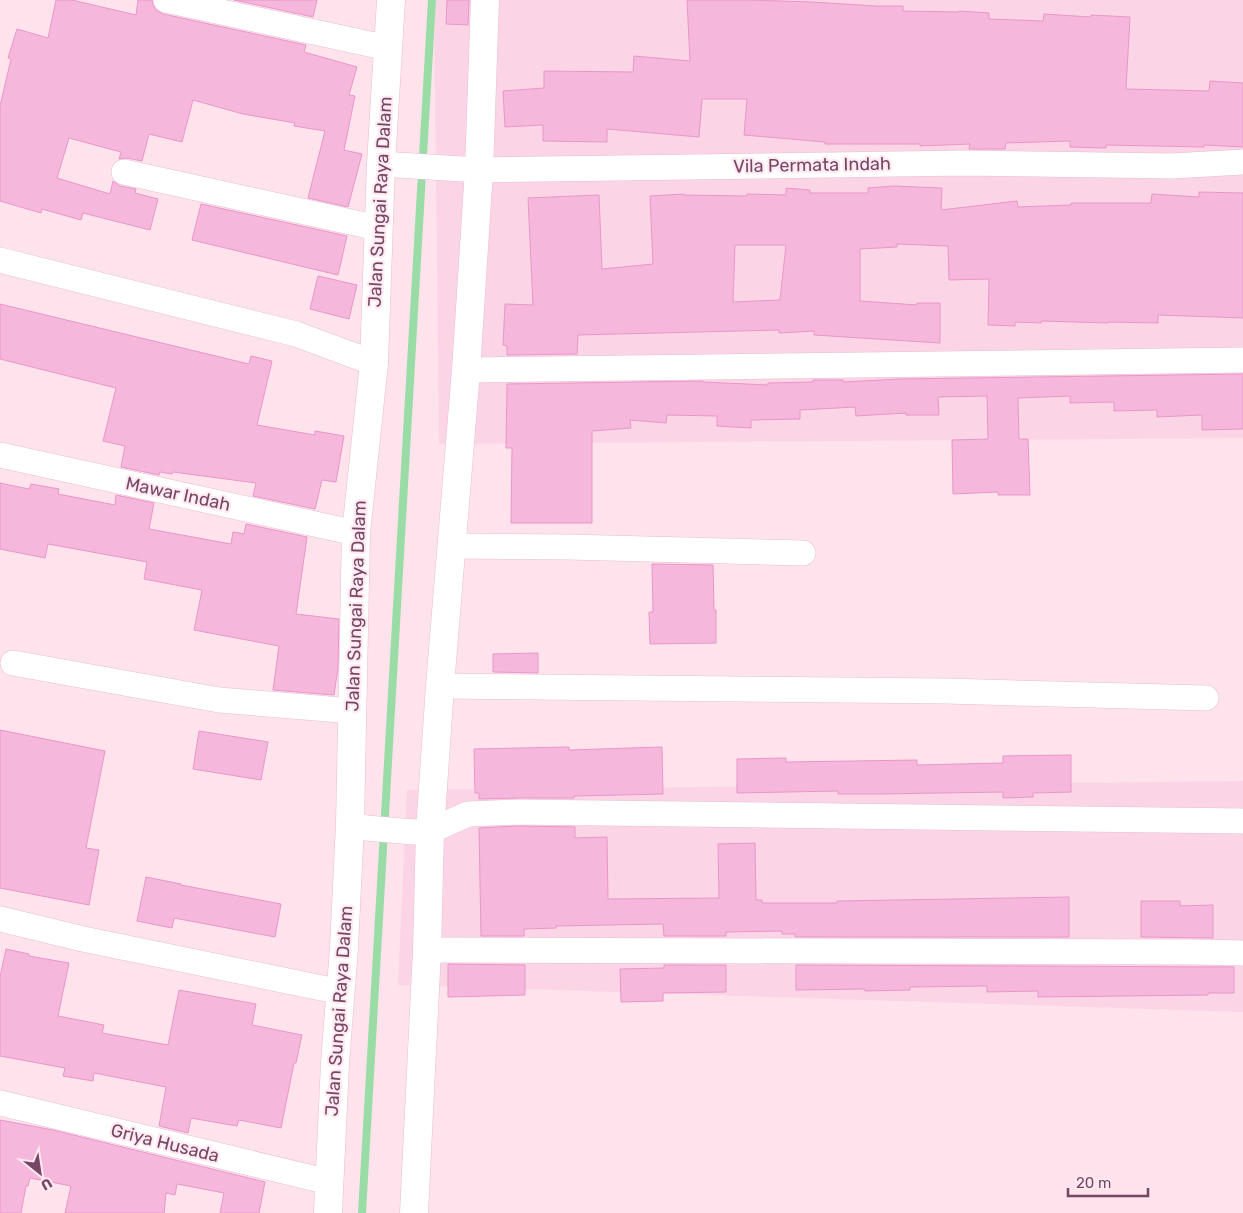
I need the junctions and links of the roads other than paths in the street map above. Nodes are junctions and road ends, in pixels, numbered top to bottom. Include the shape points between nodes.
1 (166, 0) edge
2 (391, 0) edge
3 (485, 0) edge
4 (388, 48) junction
5 (1243, 162) edge
6 (392, 165) junction
7 (470, 169) junction
8 (124, 172) dead end
9 (378, 228) junction
10 (0, 260) edge
11 (1243, 360) edge
12 (374, 363) junction
13 (466, 370) junction
14 (0, 455) edge
15 (356, 533) junction
16 (452, 546) junction
17 (803, 553) dead end
18 (13, 663) dead end
19 (440, 686) junction
20 (1206, 698) dead end
21 (353, 711) junction
22 (1243, 821) edge
23 (358, 826) junction
24 (422, 831) junction
25 (0, 919) edge
26 (427, 950) junction
27 (1243, 953) edge
28 (341, 992) junction
29 (0, 1102) edge
30 (329, 1182) junction
31 (328, 1213) edge
32 (414, 1213) edge

1 - 4 street
2 - 4 street, Jalan Sungai Raya Dalam
3 - 7 street
4 - 6 street, Jalan Sungai Raya Dalam
5 - 7 street, Vila Permata Indah via 1172,166 964,163
6 - 7 street, Vila Permata Indah
6 - 9 street, Jalan Sungai Raya Dalam
7 - 13 street
8 - 9 street
9 - 12 street, Jalan Sungai Raya Dalam
10 - 12 street via 296,334
11 - 13 street
12 - 15 street, Jalan Sungai Raya Dalam
13 - 16 street
14 - 15 street, Mawar Indah
15 - 21 street, Jalan Sungai Raya Dalam
16 - 17 street
16 - 19 street
18 - 21 street via 219,700
19 - 20 street via 946,691
19 - 24 street
21 - 23 street, Jalan Sungai Raya Dalam
22 - 24 street via 518,812 468,814
23 - 24 street
23 - 28 street, Jalan Sungai Raya Dalam
24 - 26 street
25 - 28 street
26 - 27 street
26 - 32 street
28 - 30 street, Jalan Sungai Raya Dalam
29 - 30 street, Griya Husada
30 - 31 street, Jalan Sungai Raya Dalam

